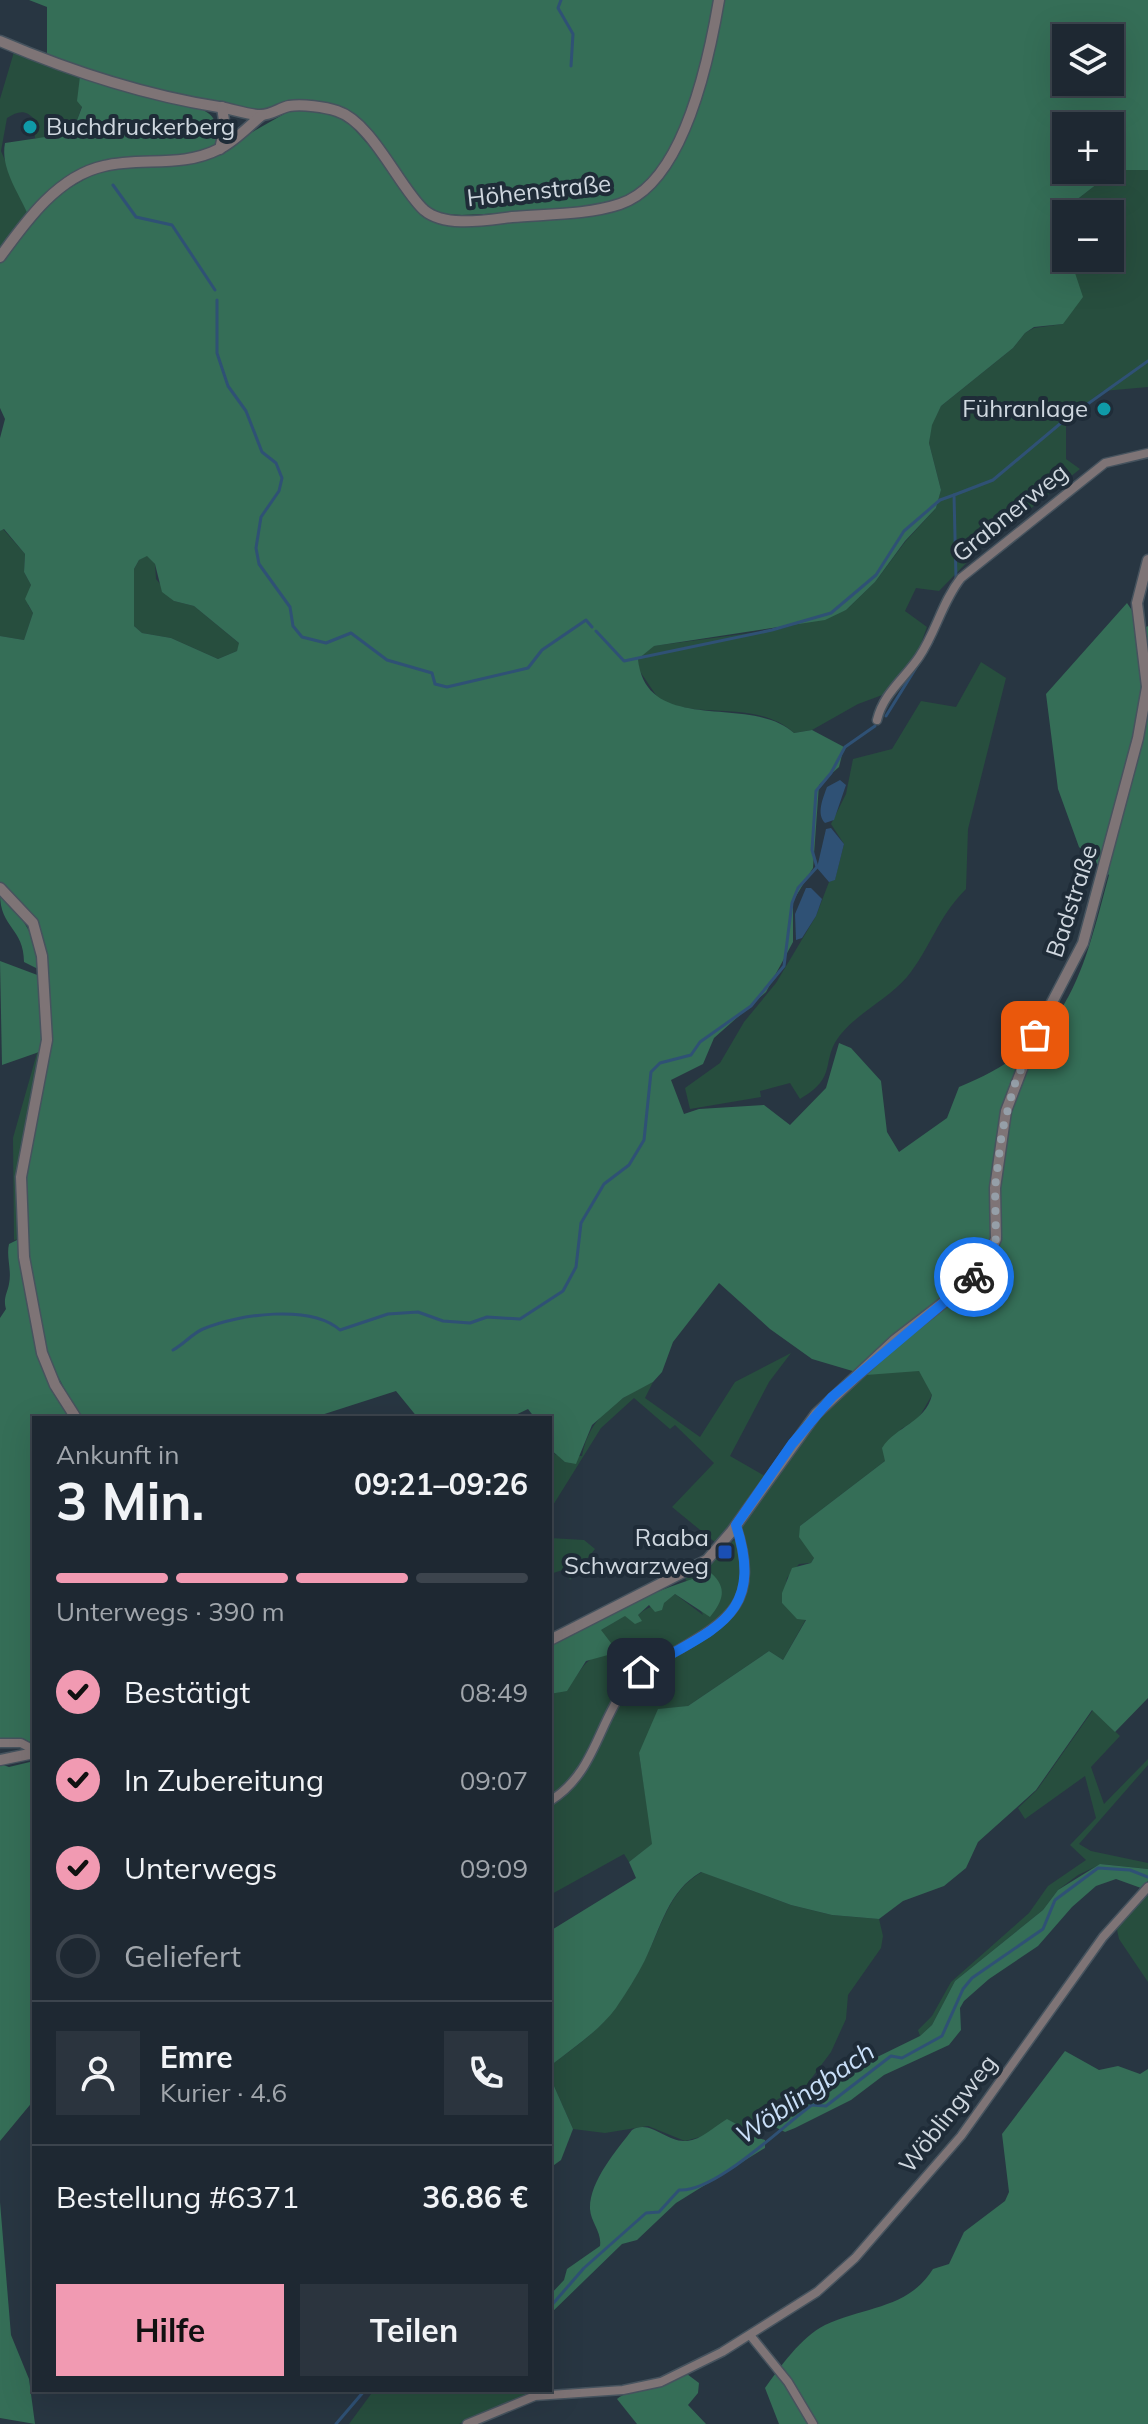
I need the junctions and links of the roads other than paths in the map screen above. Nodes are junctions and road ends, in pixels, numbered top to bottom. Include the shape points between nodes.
1 (719, 0) edge
2 (0, 41) edge
3 (222, 107) junction
4 (262, 115) junction
5 (220, 149) junction
6 (0, 257) edge
7 (1148, 453) edge
8 (1148, 560) edge
9 (877, 720) dead end
10 (0, 888) edge
11 (75, 1416) edge
12 (736, 1525) junction
13 (552, 1639) edge
14 (0, 1743) edge
15 (32, 1750) edge
16 (32, 1752) edge
17 (0, 1760) edge
18 (552, 1800) edge
19 (1148, 1888) edge
20 (750, 2335) junction
21 (467, 2424) edge
22 (813, 2424) edge

1 - 4 street, Höhenstraße via 709,58 678,140 659,176 622,203 507,218 440,219 424,209 389,160 339,111 290,106
2 - 3 street, Höhenstraße via 74,70 188,103
3 - 4 street, Höhenstraße
3 - 5 street
4 - 5 street
5 - 6 street via 190,159 102,166 46,200
7 - 9 street, Grabnerweg via 1105,463 961,578 948,594 922,654 882,701
8 - 12 street, Badstraße via 1137,603 1147,687 1138,738 1083,943 1035,1035 1006,1111 993,1249 965,1286 895,1340 816,1414
10 - 11 street via 33,923 42,956 46,1052 23,1161 21,1216 42,1353
12 - 13 street, Badstraße via 715,1553 693,1570
12 - 18 street via 747,1568 732,1611 632,1679 583,1770
14 - 15 street via 21,1743
16 - 17 street
19 - 20 street, Wöblingweg via 1103,1937 961,2136 855,2258 817,2292
20 - 21 street, Wöblingweg via 661,2382 535,2396
20 - 22 street

